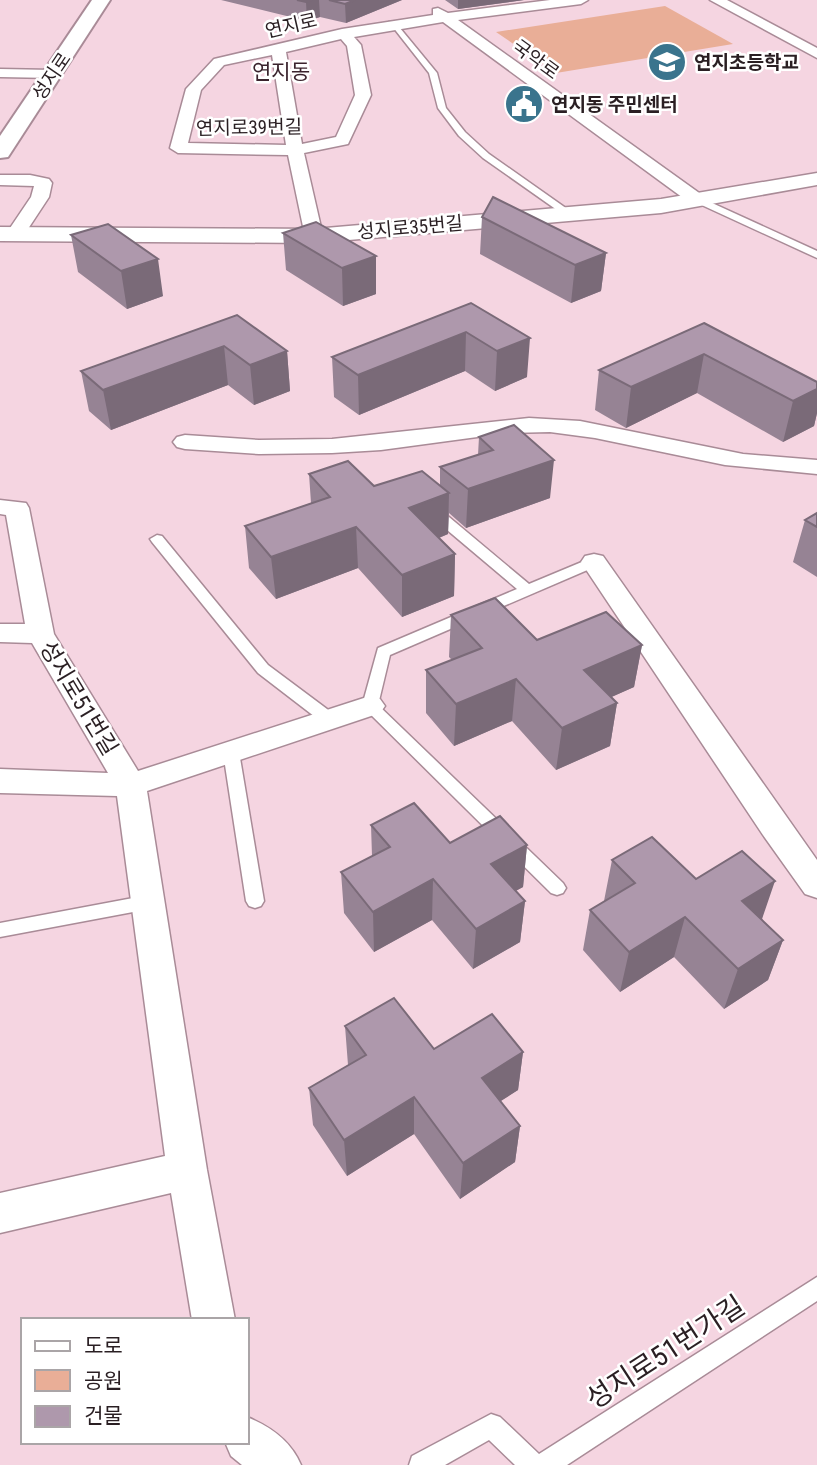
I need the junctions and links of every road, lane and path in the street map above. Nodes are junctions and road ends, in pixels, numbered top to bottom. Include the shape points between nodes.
1 (102, 0) edge
2 (421, 0) edge
3 (581, 0) edge
4 (717, 0) edge
5 (446, 18) junction
6 (392, 24) junction
7 (342, 33) junction
8 (278, 47) junction
9 (817, 54) edge
10 (219, 62) joint
11 (0, 73) edge
12 (53, 74) junction
13 (295, 150) junction
14 (0, 152) edge
15 (817, 179) edge
16 (0, 180) edge
17 (696, 199) junction
18 (567, 214) junction
19 (7, 234) edge
20 (314, 236) junction
21 (817, 255) edge
22 (185, 442) dead end
23 (817, 467) edge
24 (419, 499) edge
25 (0, 507) edge
26 (157, 539) dead end
27 (594, 562) joint
28 (527, 590) junction
29 (0, 633) edge
30 (40, 635) junction
31 (370, 706) junction
32 (329, 719) junction
33 (231, 752) junction
34 (0, 781) edge
35 (131, 785) junction
36 (817, 885) edge
37 (557, 888) dead end
38 (255, 901) dead end
39 (149, 902) junction
40 (0, 930) edge
41 (187, 1170) junction
42 (0, 1213) edge
43 (817, 1288) edge
44 (214, 1318) edge
45 (248, 1441) edge
46 (278, 1465) edge
47 (421, 1465) edge
48 (533, 1465) edge
49 (545, 1465) edge

1 - 12 main road, 성지로
2 - 5 street, 국악로
3 - 5 street, 연지로
4 - 9 street
5 - 6 street, 연지로
5 - 17 street, 국악로
6 - 7 street, 연지로
6 - 18 lane via 433,73 442,108 462,134
7 - 8 street, 연지로
7 - 13 street, 연지로39번길 via 354,45 363,95 342,141
8 - 10 street, 연지로
8 - 13 street
10 - 13 street, 연지로39번길 via 194,89 178,148
11 - 12 street
12 - 14 main road, 성지로
13 - 20 street
15 - 17 street, 성지로35번길
16 - 19 street via 43,183 40,197
17 - 18 street, 성지로35번길
17 - 21 lane
18 - 20 street, 성지로35번길
19 - 20 street, 성지로35번길
22 - 23 street via 304,449 551,425 675,449
24 - 28 lane
25 - 30 street, 성지로51번길 via 17,508
26 - 32 lane via 263,669
27 - 28 lane
27 - 36 street
28 - 31 lane via 383,652
29 - 30 street
30 - 35 street, 성지로51번길
31 - 32 street
31 - 37 lane
32 - 33 street
33 - 35 street
33 - 38 lane
34 - 35 street
35 - 39 street, 성지로51번길
39 - 40 lane
39 - 41 street, 성지로51번길
41 - 42 street
41 - 44 street, 성지로51번길
43 - 49 lane, 성지로51번가길
45 - 46 street
47 - 48 lane via 491,1426

